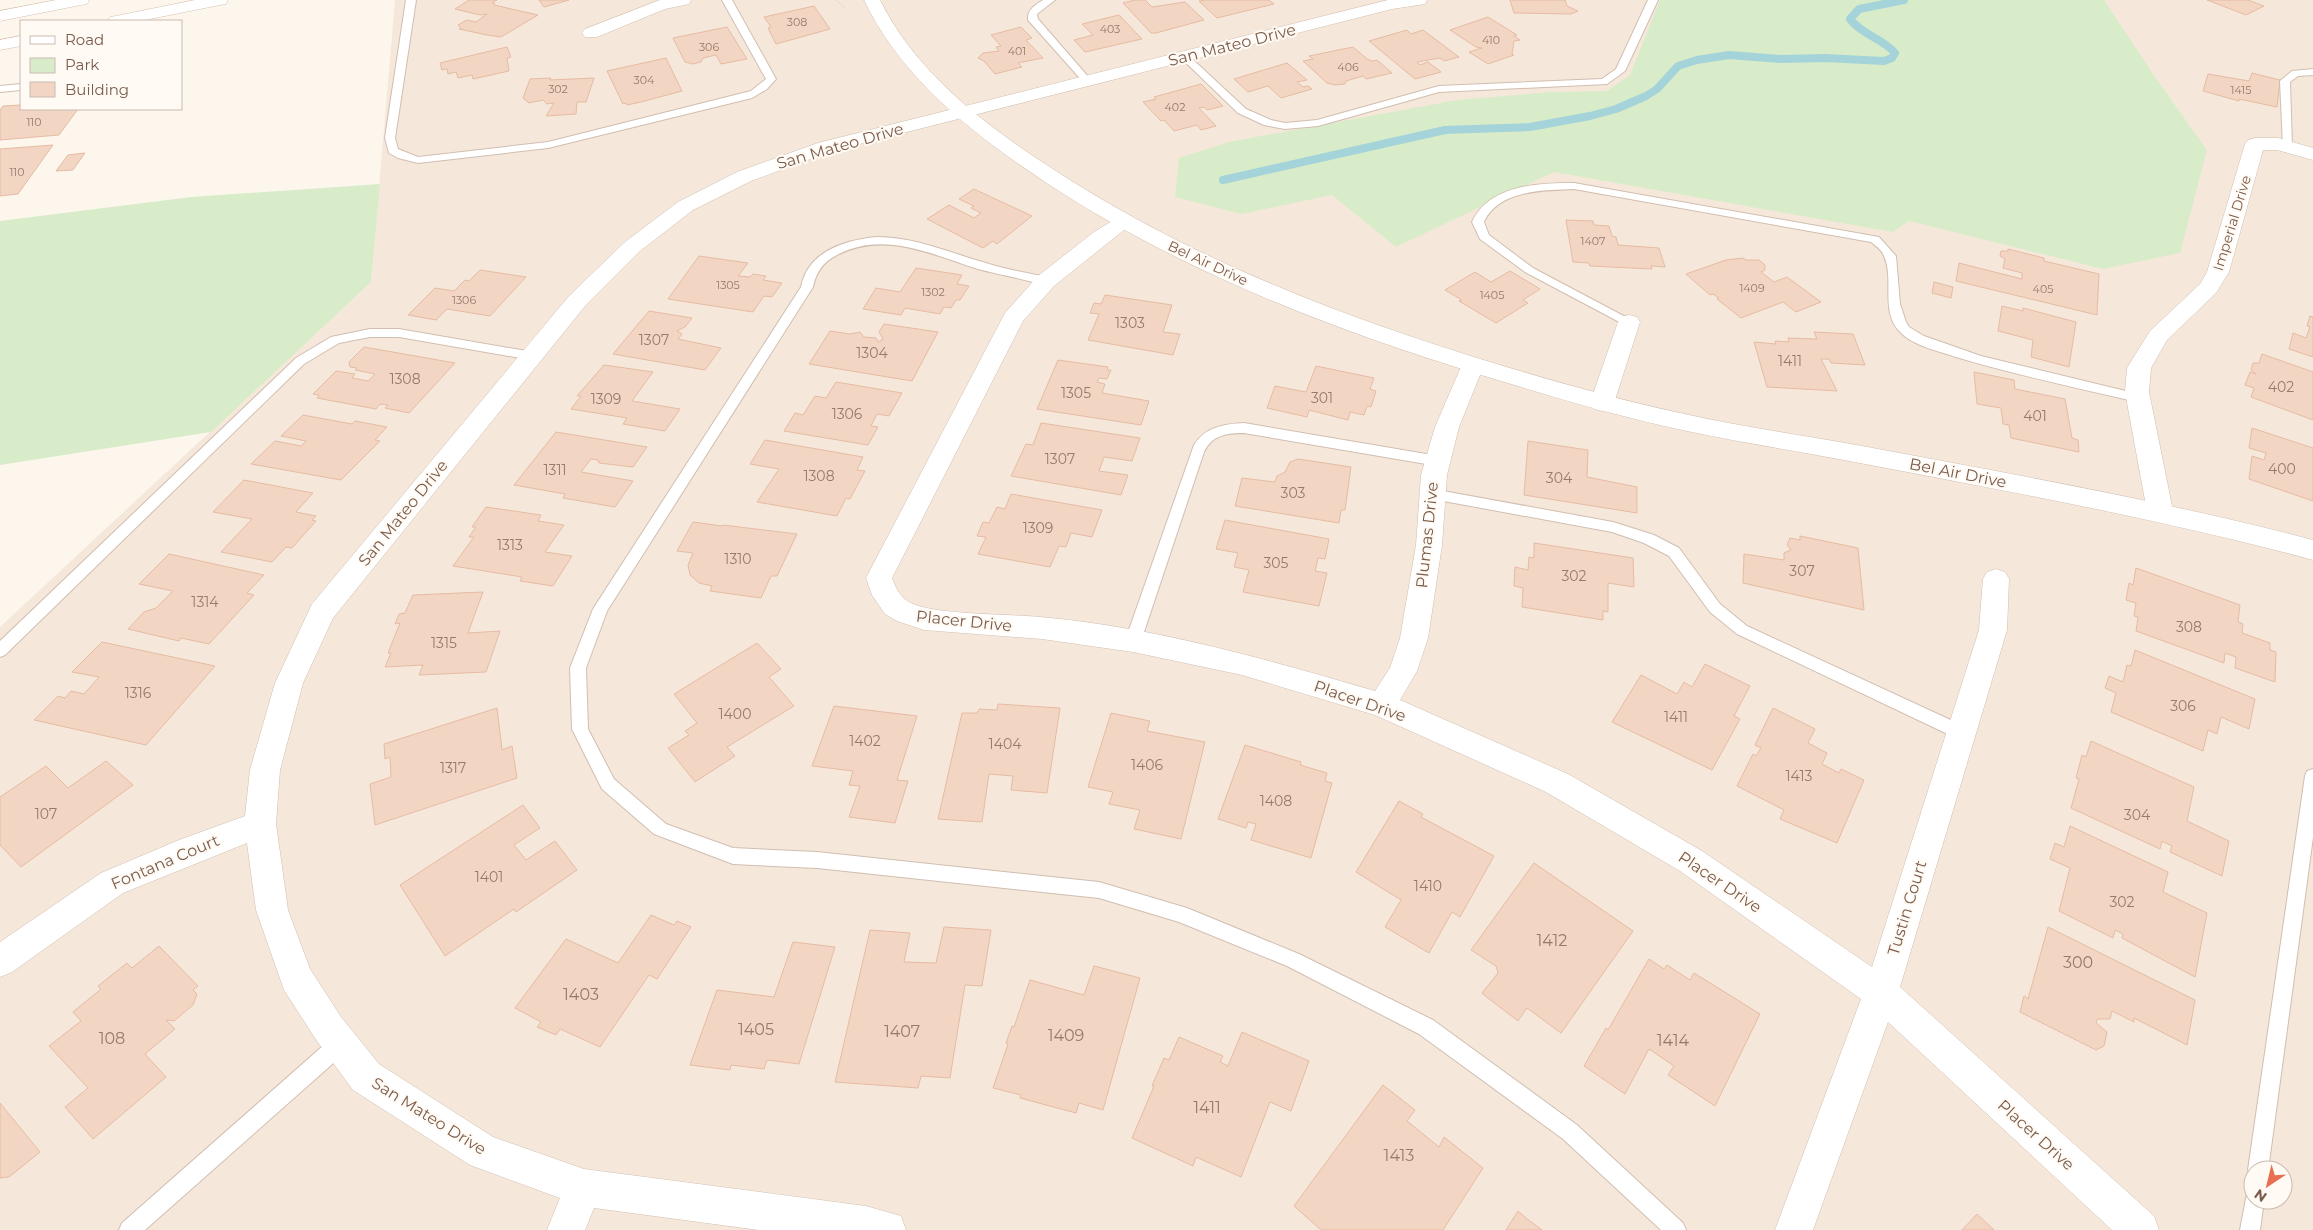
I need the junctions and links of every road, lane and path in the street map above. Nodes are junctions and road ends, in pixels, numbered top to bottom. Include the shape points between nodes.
1 (81, 0) edge
2 (220, 0) edge
3 (411, 0) edge
4 (683, 0) edge
5 (727, 0) edge
6 (855, 0) edge
7 (1050, 0) edge
8 (1419, 0) edge
9 (1653, 0) edge
10 (875, 8) edge
11 (0, 16) edge
12 (121, 20) edge
13 (591, 33) dead end
14 (20, 41) edge
15 (0, 46) edge
16 (1185, 57) junction
17 (2313, 72) edge
18 (1088, 82) junction
19 (20, 87) edge
20 (0, 88) edge
21 (964, 112) junction
22 (2287, 146) junction
23 (2313, 154) edge
24 (1124, 222) junction
25 (1046, 281) junction
26 (1629, 322) joint
27 (532, 356) junction
28 (1472, 365) junction
29 (2138, 398) junction
30 (1602, 403) junction
31 (1438, 461) junction
32 (1432, 494) junction
33 (2160, 511) junction
34 (2313, 550) edge
35 (1996, 579) dead end
36 (1132, 641) junction
37 (0, 651) edge
38 (1382, 704) junction
39 (1962, 733) junction
40 (2313, 776) edge
41 (260, 824) junction
42 (0, 961) edge
43 (1880, 994) junction
44 (340, 1044) junction
45 (2259, 1160) edge
46 (584, 1188) junction
47 (2253, 1210) edge
48 (130, 1230) edge
49 (566, 1230) edge
50 (887, 1230) edge
51 (1676, 1230) edge
52 (1794, 1230) edge
53 (2140, 1230) edge
54 (2250, 1230) edge

1 - 11 street
2 - 12 street
3 - 5 lane via 390,138 393,151 418,160 548,145 758,92 771,79
4 - 13 street via 660,5
6 - 10 street, Bel Air Drive
7 - 18 lane via 1032,14 1033,20
8 - 16 street, San Mateo Drive via 1392,4
9 - 16 lane via 1620,71 1604,82 1439,90 1302,126 1268,123 1253,118
10 - 21 street, Bel Air Drive via 906,55
14 - 15 street
16 - 18 street, San Mateo Drive
17 - 22 lane via 2294,74 2285,81
18 - 21 street, San Mateo Drive
19 - 20 lane
21 - 24 street, Bel Air Drive via 1064,187
21 - 27 street, San Mateo Drive via 825,147 766,166 669,217 611,265
22 - 23 street, Imperial Drive
22 - 29 street, Imperial Drive via 2255,144 2218,272 2208,288 2158,336 2139,368
24 - 25 street, Placer Drive via 1101,236
24 - 28 street, Bel Air Drive via 1287,299 1370,332
25 - 36 street, Placer Drive via 1013,318 879,578 882,592 892,605 906,614 924,619 1042,628
25 - 51 lane via 901,242 879,240 837,250 810,273 807,287 600,609 578,668 580,728 608,784 660,829 733,856 818,860 1099,890 1181,914 1284,957 1426,1026 1570,1132
26 - 29 lane via 1529,270 1484,237 1478,222 1485,209 1507,196 1541,186 1574,186 1875,239 1889,255 1896,312 1906,330 1934,346
26 - 30 street
27 - 37 lane via 381,332 354,333 316,348
27 - 41 street, San Mateo Drive via 322,612 288,683 264,770
28 - 30 street, Bel Air Drive
28 - 31 street, Plumas Drive via 1447,427
29 - 33 street, Imperial Drive
30 - 33 street, Bel Air Drive via 1686,423
31 - 32 street, Plumas Drive
31 - 36 lane via 1244,428 1218,430 1201,443
32 - 38 street, Plumas Drive via 1429,545 1414,638 1403,671
32 - 39 lane via 1613,527 1649,538 1674,552 1715,608 1742,630
33 - 34 street, Bel Air Drive
35 - 39 street, Tustin Court via 1993,630
36 - 38 street, Placer Drive via 1242,664
38 - 43 street, Placer Drive via 1557,783 1691,861
39 - 43 street, Tustin Court
40 - 45 lane
41 - 42 street, Fontana Court via 112,883
41 - 44 street, San Mateo Drive via 272,910 296,978
43 - 52 street, Tustin Court
43 - 53 street, Placer Drive
44 - 46 street, San Mateo Drive via 366,1077 484,1152
44 - 48 lane
46 - 49 street
46 - 50 street, San Mateo Drive
47 - 54 lane

